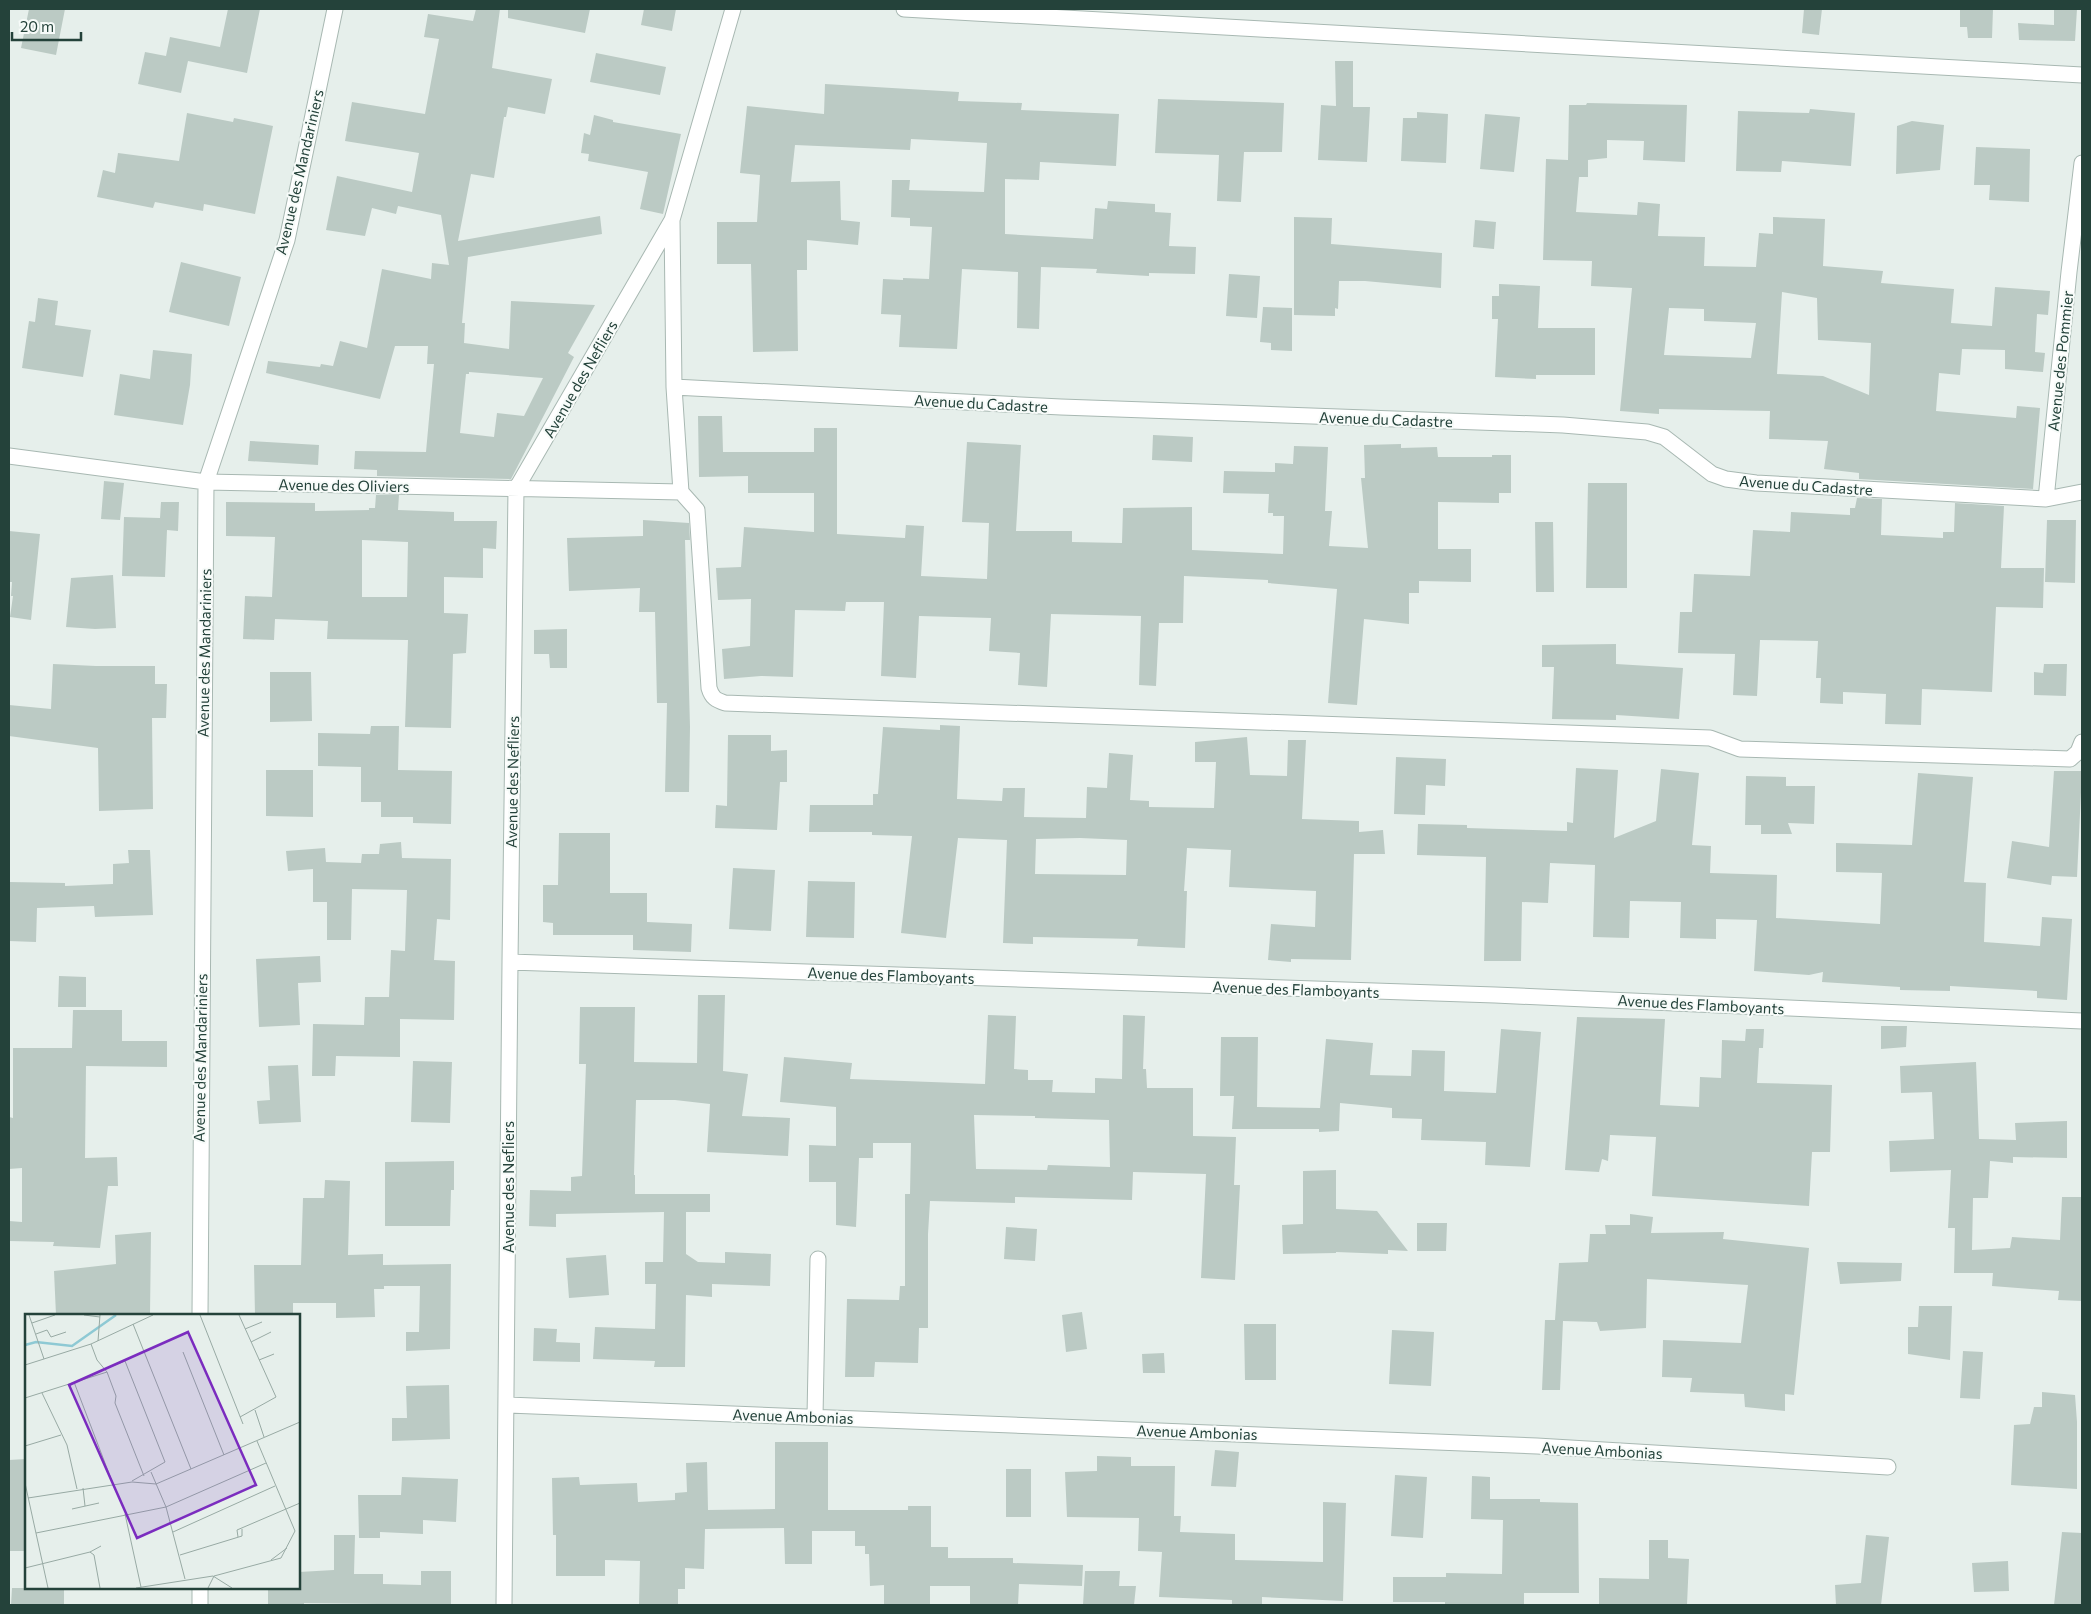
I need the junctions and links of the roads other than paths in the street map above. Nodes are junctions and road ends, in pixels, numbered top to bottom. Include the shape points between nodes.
1 (335, 9) edge
2 (733, 9) edge
3 (904, 9) edge
4 (2082, 74) edge
5 (2082, 163) edge
6 (672, 220) junction
7 (674, 387) junction
8 (9, 456) edge
9 (206, 482) junction
10 (516, 489) junction
11 (681, 492) junction
12 (2082, 492) edge
13 (2046, 499) junction
14 (2082, 742) edge
15 (510, 962) junction
16 (2082, 1021) edge
17 (818, 1260) dead end
18 (200, 1314) edge
19 (506, 1405) junction
20 (815, 1417) junction
21 (1888, 1467) dead end
22 (200, 1589) edge
23 (200, 1605) edge
24 (504, 1605) edge

1 - 9 street, Avenue des Mandariniers via 286,240
2 - 6 street, Avenue des Nefliers
3 - 4 street
5 - 13 street, Avenue des Pommier
6 - 7 street
6 - 10 street, Avenue des Nefliers
7 - 11 street
7 - 13 street, Avenue du Cadastre via 1061,408 1563,425 1647,432 1664,437 1712,474 1726,479
8 - 9 street, Avenue des Oliviers
9 - 10 street, Avenue des Oliviers
9 - 18 street, Avenue des Mandariniers
10 - 11 street, Avenue des Oliviers
10 - 15 street, Avenue des Nefliers
11 - 14 street via 697,510 709,688 714,698 725,703 1710,738 1740,749 2070,759
12 - 13 street, Avenue du Cadastre
15 - 16 street, Avenue des Flamboyants via 1495,995
15 - 19 street, Avenue des Nefliers
17 - 20 street
19 - 20 street, Avenue Ambonias
19 - 24 street, Avenue des Nefliers
20 - 21 street, Avenue Ambonias via 1537,1446
22 - 23 street

